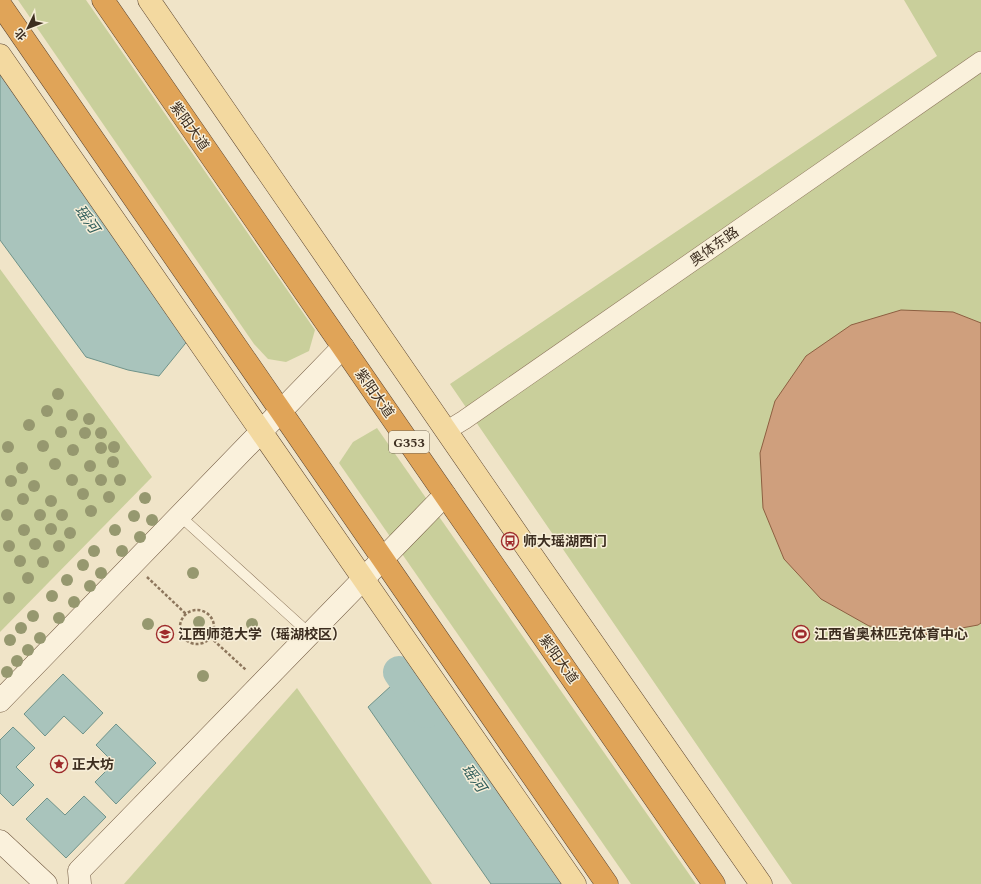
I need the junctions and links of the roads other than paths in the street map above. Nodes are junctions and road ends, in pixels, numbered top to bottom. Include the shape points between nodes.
1 (103, 0) edge
2 (149, 0) edge
3 (0, 4) edge
4 (0, 55) edge
5 (981, 61) edge
6 (343, 347) junction
7 (281, 411) junction
8 (261, 431) junction
9 (446, 431) junction
10 (445, 495) junction
11 (180, 516) junction
12 (383, 559) junction
13 (364, 579) junction
14 (310, 634) junction
15 (0, 701) edge
16 (0, 842) edge
17 (46, 884) edge
18 (80, 884) edge
19 (576, 884) edge
20 (606, 884) edge
21 (714, 884) edge
22 (762, 884) edge

1 - 6 highway, 紫阳大道 / G353
2 - 9 main road
3 - 7 highway
4 - 8 main road
5 - 9 street, 奥体东路
6 - 7 street
6 - 10 highway, 紫阳大道 / G353
7 - 8 street
7 - 12 highway
8 - 11 street
8 - 13 main road
9 - 22 main road
10 - 12 street
10 - 21 highway, 紫阳大道 / G353
11 - 14 lane
11 - 15 street
12 - 13 street
12 - 20 highway
13 - 14 street
13 - 19 main road
14 - 18 street via 79,871
16 - 17 street

